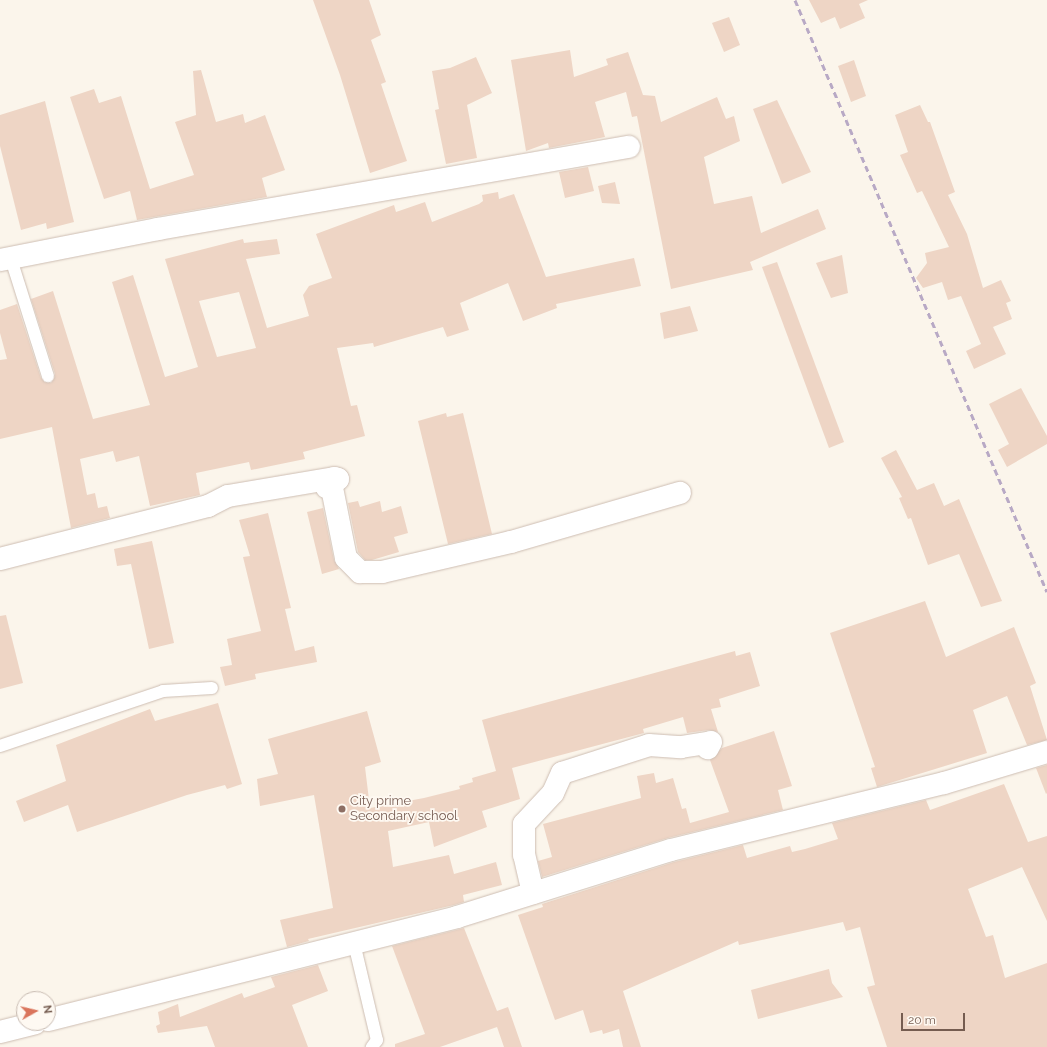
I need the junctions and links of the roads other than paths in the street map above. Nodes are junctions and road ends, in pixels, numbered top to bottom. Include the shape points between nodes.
1 (629, 147) dead end
2 (6, 260) edge
3 (48, 376) dead end
4 (680, 492) dead end
5 (0, 559) edge
6 (212, 688) dead end
7 (0, 746) edge
8 (708, 748) dead end
9 (1047, 752) edge
10 (533, 893) junction
11 (354, 943) junction
12 (56, 1018) edge
13 (16, 1028) edge
14 (0, 1032) edge
15 (372, 1047) edge

1 - 2 street via 158,229
2 - 3 lane
4 - 5 street via 511,542 382,572 360,572 346,558 332,488 327,487 338,479 334,478 228,496 200,508
6 - 7 lane via 163,691
8 - 10 street via 711,742 681,747 649,745 562,773 553,793 524,824 524,855
9 - 10 street via 929,787 671,850
10 - 11 street via 457,917
11 - 12 street
11 - 15 lane via 377,1040
13 - 14 street

